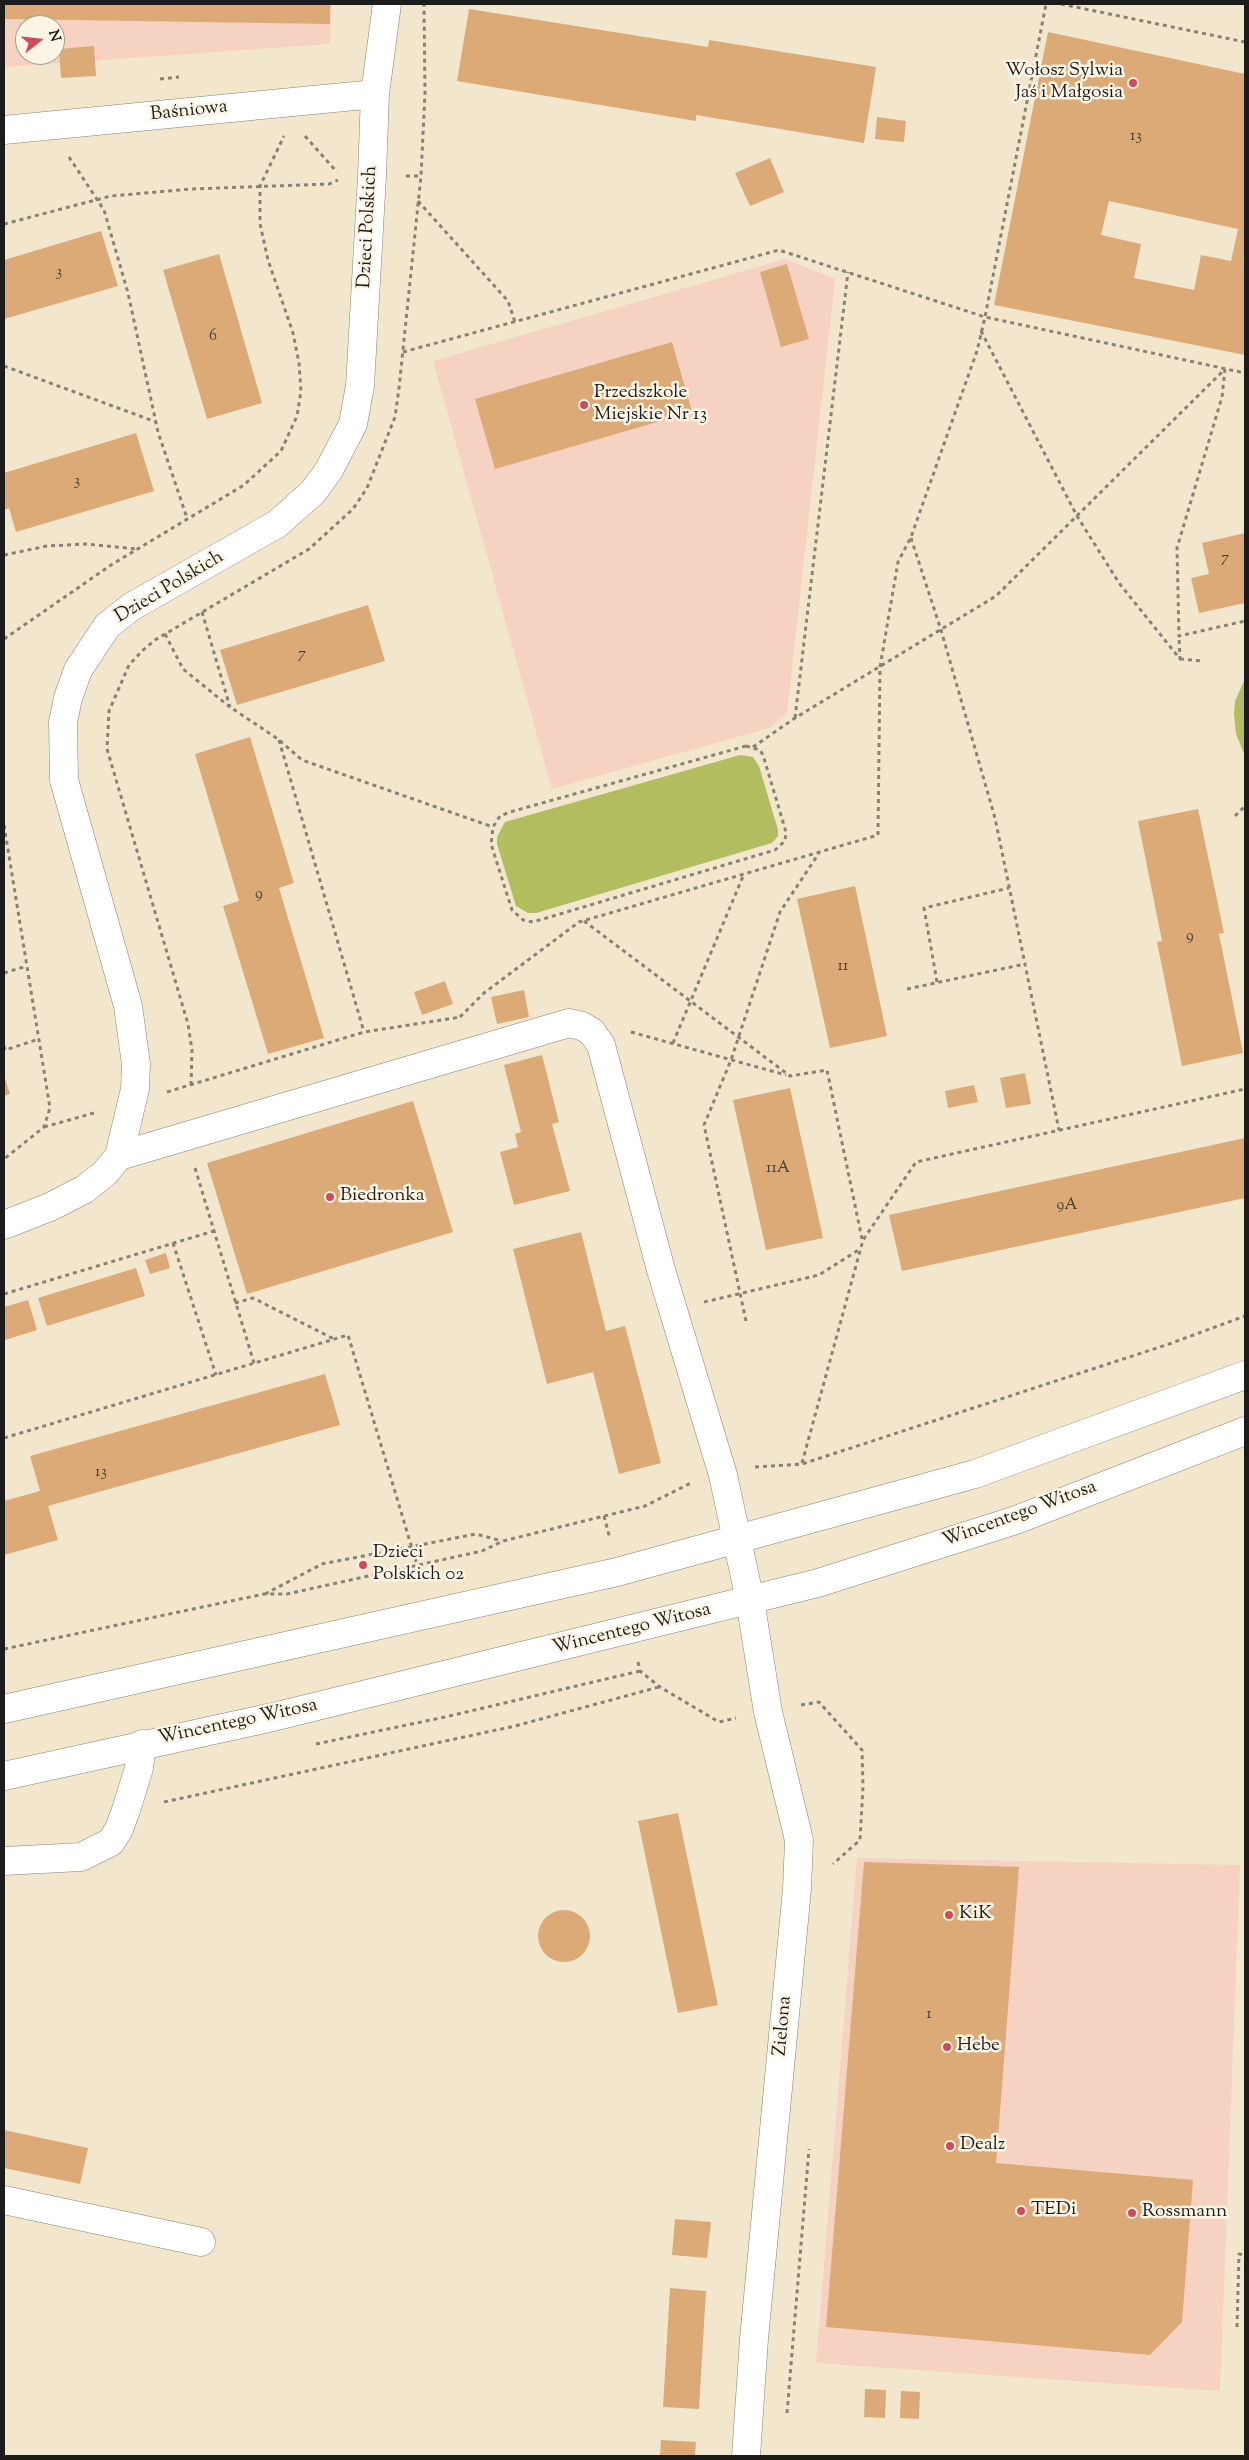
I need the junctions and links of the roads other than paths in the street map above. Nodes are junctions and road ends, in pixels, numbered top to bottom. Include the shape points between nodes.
1 (387, 4) edge
2 (375, 94) junction
3 (4, 130) edge
4 (119, 1156) junction
5 (4, 1225) edge
6 (1245, 1375) edge
7 (1245, 1431) edge
8 (737, 1539) junction
9 (750, 1600) junction
10 (4, 1709) edge
11 (142, 1744) junction
12 (4, 1776) edge
13 (4, 1861) edge
14 (4, 2200) edge
15 (201, 2242) dead end
16 (746, 2456) edge

1 - 2 street, Dzieci Polskich
2 - 3 street, Baśniowa
2 - 4 street, Dzieci Polskich via 360,386 354,424 313,492 277,524 131,607 107,626 78,670 68,698 63,722 64,780 128,1006 136,1064 133,1102
4 - 5 street, Dzieci Polskich via 106,1173 86,1190
4 - 8 street, Zielona via 569,1023 592,1032 601,1044 672,1309 723,1475
6 - 8 street via 975,1474
7 - 9 street, Wincentego Witosa via 1016,1520 818,1583
8 - 9 street, Zielona
8 - 10 street via 608,1574
9 - 11 street, Wincentego Witosa via 273,1717
9 - 16 street, Zielona via 768,1712 799,1840
11 - 12 street, Wincentego Witosa
11 - 13 street via 139,1768 126,1810 111,1842 82,1858
14 - 15 street

